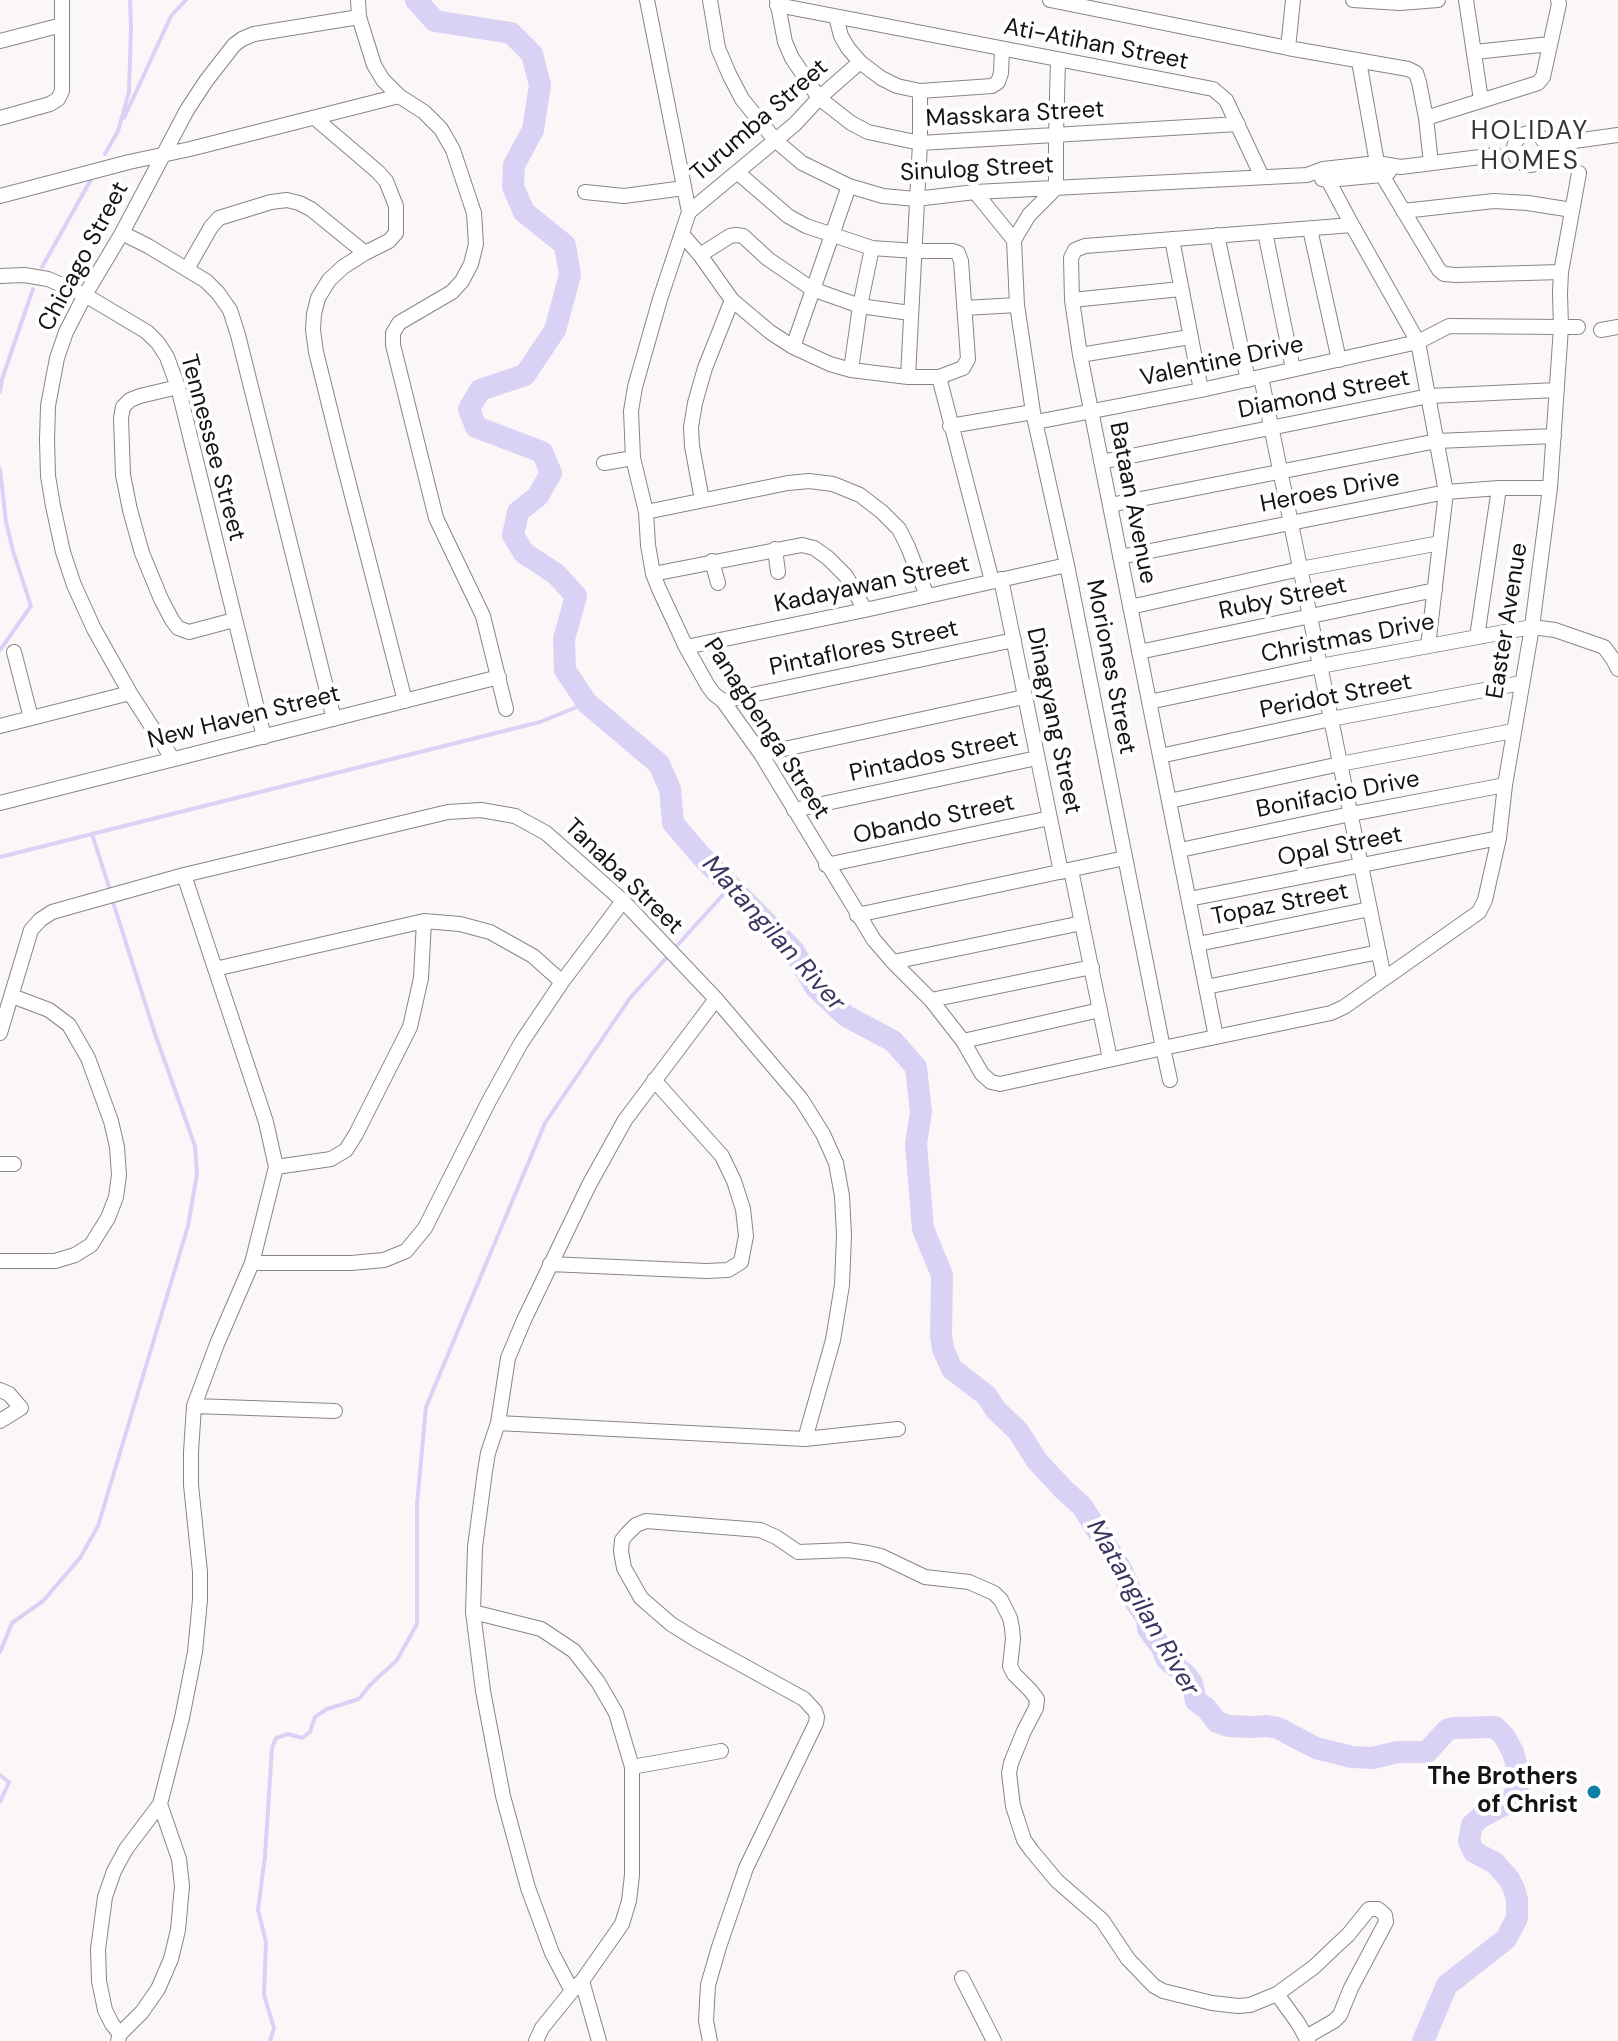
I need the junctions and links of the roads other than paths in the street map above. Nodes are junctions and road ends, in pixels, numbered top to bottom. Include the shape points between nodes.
1 (62, 0) edge
2 (358, 0) edge
3 (647, 0) edge
4 (710, 0) edge
5 (1050, 0) edge
6 (1293, 0) edge
7 (1353, 0) edge
8 (1438, 0) edge
9 (1466, 0) edge
10 (1558, 0) edge
11 (777, 2) edge
12 (359, 17) junction
13 (836, 17) junction
14 (62, 25) junction
15 (0, 41) edge
16 (1550, 44) junction
17 (1288, 48) junction
18 (1002, 49) junction
19 (1475, 52) junction
20 (1058, 60) junction
21 (1359, 61) junction
22 (860, 62) junction
23 (920, 91) junction
24 (399, 96) junction
25 (819, 98) junction
26 (1481, 100) junction
27 (0, 118) edge
28 (1426, 118) junction
29 (316, 119) junction
30 (1238, 124) junction
31 (1056, 135) junction
32 (1618, 135) edge
33 (775, 140) junction
34 (920, 143) junction
35 (1546, 145) junction
36 (165, 154) junction
37 (1505, 154) junction
38 (1431, 163) junction
39 (1380, 169) junction
40 (737, 172) junction
41 (1579, 173) dead end
42 (1326, 174) junction
43 (1262, 177) junction
44 (849, 186) junction
45 (684, 188) junction
46 (1056, 188) junction
47 (585, 192) dead end
48 (975, 192) junction
49 (0, 196) edge
50 (916, 199) junction
51 (1572, 210) junction
52 (1403, 211) junction
53 (689, 212) junction
54 (1352, 225) junction
55 (1310, 229) junction
56 (1265, 232) junction
57 (122, 233) junction
58 (682, 234) junction
59 (831, 235) junction
60 (1217, 235) junction
61 (1172, 239) junction
62 (1014, 240) junction
63 (872, 248) junction
64 (915, 251) junction
65 (365, 253) junction
66 (700, 255) junction
67 (187, 269) junction
68 (1561, 272) junction
69 (0, 276) edge
70 (812, 289) junction
71 (1181, 289) junction
72 (85, 295) junction
73 (732, 300) junction
74 (1072, 300) junction
75 (1017, 305) junction
76 (860, 306) junction
77 (964, 308) junction
78 (910, 313) junction
79 (1561, 327) junction
80 (1578, 327) dead end
81 (1618, 327) edge
82 (1601, 330) dead end
83 (1190, 337) junction
84 (1418, 342) junction
85 (793, 347) junction
86 (1080, 355) junction
87 (1339, 360) junction
88 (1293, 369) junction
89 (851, 370) junction
90 (908, 377) junction
91 (939, 377) junction
92 (1254, 378) junction
93 (178, 387) junction
94 (1201, 390) junction
95 (1557, 390) junction
96 (1429, 396) junction
97 (1092, 411) junction
98 (1034, 417) junction
99 (950, 426) junction
100 (1272, 427) junction
101 (1554, 436) junction
102 (1437, 441) junction
103 (633, 458) junction
104 (1101, 462) junction
105 (604, 463) dead end
106 (1281, 472) junction
107 (1499, 488) junction
108 (1550, 488) junction
109 (1446, 492) junction
110 (702, 500) junction
111 (1110, 505) junction
112 (646, 512) junction
113 (1292, 522) junction
114 (1440, 543) junction
115 (775, 549) junction
116 (1120, 557) junction
117 (712, 561) junction
118 (1067, 565) junction
119 (1300, 569) junction
120 (778, 572) dead end
121 (653, 574) junction
122 (996, 580) junction
123 (718, 583) dead end
124 (1435, 590) junction
125 (927, 596) junction
126 (1130, 607) junction
127 (865, 610) junction
128 (1310, 616) junction
129 (234, 620) junction
130 (1532, 627) junction
131 (1477, 637) junction
132 (1014, 640) junction
133 (1428, 646) junction
134 (686, 647) junction
135 (14, 652) dead end
136 (1139, 652) junction
137 (1320, 666) junction
138 (1618, 669) edge
139 (499, 677) junction
140 (1521, 683) junction
141 (130, 693) junction
142 (1024, 697) junction
143 (405, 701) junction
144 (723, 701) junction
145 (1149, 702) junction
146 (506, 709) dead end
147 (31, 718) junction
148 (334, 719) junction
149 (1331, 719) junction
150 (0, 726) edge
151 (1513, 731) junction
152 (264, 737) junction
153 (761, 754) junction
154 (1160, 756) junction
155 (172, 758) junction
156 (1037, 758) junction
157 (1340, 764) junction
158 (1505, 785) junction
159 (1169, 801) junction
160 (0, 803) edge
161 (794, 810) junction
162 (1351, 814) junction
163 (1050, 818) junction
164 (1499, 838) junction
165 (1180, 850) junction
166 (1125, 858) junction
167 (1360, 864) junction
168 (826, 865) junction
169 (1066, 871) junction
170 (184, 875) junction
171 (1189, 899) junction
172 (623, 901) junction
173 (1370, 909) junction
174 (857, 915) junction
175 (424, 921) junction
176 (1082, 923) junction
177 (1198, 944) junction
178 (1379, 952) junction
179 (893, 962) junction
180 (1092, 967) junction
181 (215, 969) junction
182 (1384, 978) junction
183 (562, 982) junction
184 (1206, 987) junction
185 (12, 996) junction
186 (716, 999) junction
187 (931, 1000) junction
188 (1100, 1010) junction
189 (0, 1033) edge
190 (1216, 1037) junction
191 (963, 1041) junction
192 (1163, 1048) junction
193 (1110, 1059) junction
194 (654, 1080) junction
195 (1170, 1080) dead end
196 (276, 1167) junction
197 (0, 1261) edge
198 (252, 1263) junction
199 (550, 1264) junction
200 (0, 1390) edge
201 (194, 1406) junction
202 (335, 1411) dead end
203 (0, 1421) edge
204 (498, 1423) junction
205 (898, 1429) dead end
206 (805, 1439) junction
207 (473, 1612) junction
208 (721, 1751) dead end
209 (632, 1767) junction
210 (160, 1804) junction
211 (962, 1978) dead end
212 (577, 1986) junction
213 (1277, 1994) junction
214 (119, 2037) edge
215 (1307, 2039) edge
216 (536, 2041) edge
217 (599, 2041) edge
218 (710, 2041) edge
219 (994, 2041) edge

1 - 14 street
2 - 12 street
3 - 45 street, Panagbenga Street
4 - 33 street, Sinulog Street via 718,48 729,74
5 - 17 street
6 - 17 street
7 - 8 street
9 - 19 street
10 - 16 street
11 - 13 street, Ati-Atihan Street
11 - 25 street, Masskara Street via 792,58
12 - 24 street via 374,65
12 - 36 street, Chicago Street via 242,39 206,81
13 - 18 street, Ati-Atihan Street
13 - 22 street via 841,36
14 - 15 street
14 - 27 street via 58,99
16 - 19 street
16 - 26 street via 1538,83
17 - 21 street
18 - 20 street, Ati-Atihan Street
18 - 23 street via 1001,73 992,86
19 - 26 street
20 - 30 street, Ati-Atihan Street via 1213,89 1226,100
20 - 31 street
21 - 28 street via 1416,73
21 - 39 street
22 - 23 street via 897,86
22 - 25 street, Turumba Street
23 - 34 street
24 - 29 street
24 - 139 street via 441,129 474,213 476,244 462,281 399,323 393,345 436,518 483,616
25 - 33 street, Turumba Street
25 - 34 street, Masskara Street via 868,132
26 - 28 street
28 - 38 street
29 - 36 street
29 - 65 street via 378,172 396,206 396,233
30 - 31 street, Masskara Street
30 - 43 street, Ati-Atihan Street
31 - 34 street, Masskara Street
31 - 46 street
32 - 35 street
33 - 40 street, Turumba Street
33 - 44 street, Sinulog Street via 802,163
34 - 50 street
35 - 37 street via 1530,132
35 - 37 street via 1543,159 1530,166
36 - 49 street
36 - 57 street, Chicago Street
37 - 38 street, Sinulog Street
38 - 39 street, Sinulog Street
39 - 42 street, Sinulog Street
39 - 52 street
40 - 53 street, Turumba Street
40 - 59 street via 788,216
41 - 51 street, Easter Avenue
42 - 43 street, Sinulog Street
42 - 54 street
43 - 46 street, Sinulog Street
44 - 50 street, Sinulog Street
44 - 59 street
45 - 47 street via 624,196
45 - 53 street, Panagbenga Street
46 - 48 street, Sinulog Street
46 - 62 street via 1029,215
48 - 50 street, Sinulog Street
48 - 62 street
50 - 64 street
51 - 52 street via 1494,201
51 - 68 street, Easter Avenue
52 - 68 street via 1444,274
53 - 58 street, Panagbenga Street
54 - 55 street, Bataan Avenue
54 - 84 street
55 - 56 street, Bataan Avenue
55 - 87 street
56 - 60 street, Bataan Avenue
56 - 88 street
57 - 67 street
57 - 72 street, Chicago Street
58 - 66 street
58 - 103 street, Panagbenga Street via 635,387
59 - 63 street
59 - 70 street
60 - 61 street, Bataan Avenue
60 - 92 street
61 - 71 street
61 - 74 street, Bataan Avenue via 1075,250
62 - 75 street, Moriones Street
63 - 64 street
63 - 76 street
64 - 77 street via 958,253
64 - 78 street
65 - 67 street via 311,209 287,200 219,218
65 - 143 street via 329,280 318,298 313,330
66 - 70 street via 730,236 743,236
66 - 73 street
67 - 148 street via 206,281 230,310
68 - 79 street, Easter Avenue
69 - 72 street, Tennessee Street via 48,279
70 - 76 street
70 - 85 street
71 - 74 street
71 - 83 street
72 - 93 street, Tennessee Street via 158,343
72 - 141 street, Chicago Street via 66,332 51,382 48,476 74,585
73 - 85 street
73 - 110 street via 705,368 691,427
74 - 86 street, Bataan Avenue
75 - 77 street
75 - 98 street, Moriones Street
76 - 78 street
76 - 89 street
77 - 91 street via 968,359 963,368
78 - 90 street
79 - 80 street
79 - 84 street via 1449,326
79 - 95 street, Easter Avenue
81 - 82 street
83 - 86 street
83 - 94 street
84 - 87 street, Valentine Drive
84 - 96 street
85 - 89 street
86 - 97 street, Bataan Avenue
87 - 88 street, Valentine Drive
88 - 92 street, Valentine Drive
89 - 90 street
90 - 91 street
91 - 99 street, Dinagyang Street
92 - 94 street, Valentine Drive
92 - 100 street
93 - 129 street, Tennessee Street
93 - 129 street via 140,396 123,407 123,475 130,510 142,553 178,628 189,632
94 - 97 street, Valentine Drive
95 - 96 street, Diamond Street
95 - 101 street, Easter Avenue
96 - 100 street, Diamond Street
96 - 102 street
97 - 98 street, Valentine Drive
97 - 104 street, Bataan Avenue
98 - 99 street, Valentine Drive
98 - 118 street, Moriones Street
99 - 122 street, Dinagyang Street
100 - 104 street, Diamond Street
100 - 106 street
101 - 102 street
101 - 108 street, Easter Avenue
102 - 106 street
102 - 109 street
103 - 105 street
103 - 112 street, Panagbenga Street
104 - 111 street, Bataan Avenue
106 - 111 street
106 - 113 street
107 - 108 street, Heroes Drive
107 - 109 street, Heroes Drive
107 - 131 street
108 - 130 street, Easter Avenue
109 - 113 street, Heroes Drive
109 - 114 street
110 - 112 street
110 - 125 street via 809,481 860,495 899,529
111 - 116 street, Bataan Avenue
112 - 121 street, Panagbenga Street
113 - 116 street, Heroes Drive
113 - 119 street
114 - 119 street
114 - 124 street
115 - 117 street
115 - 120 street
115 - 127 street via 814,548 846,576
116 - 126 street, Bataan Avenue
117 - 121 street
117 - 123 street
118 - 122 street, Kadayawan Street
118 - 166 street, Moriones Street
119 - 126 street
119 - 128 street
121 - 134 street, Panagbenga Street
122 - 125 street, Kadayawan Street
122 - 132 street, Dinagyang Street
124 - 128 street, Ruby Street
124 - 133 street
125 - 127 street, Kadayawan Street
126 - 136 street, Bataan Avenue
127 - 134 street, Kadayawan Street
128 - 136 street, Ruby Street
128 - 137 street
129 - 152 street, Tennessee Street
130 - 131 street, Christmas Drive
130 - 138 street, Christmas Drive via 1604,647
130 - 140 street, Easter Avenue
131 - 133 street, Christmas Drive
132 - 142 street, Dinagyang Street
132 - 144 street, Pintaflores Street
133 - 137 street, Christmas Drive
134 - 144 street, Panagbenga Street
135 - 147 street
136 - 145 street, Bataan Avenue
137 - 145 street, Christmas Drive
137 - 149 street
139 - 143 street, New Haven Street
139 - 146 street
140 - 149 street, Peridot Street
140 - 151 street, Easter Avenue
141 - 147 street
141 - 155 street, Chicago Street
142 - 153 street
142 - 156 street, Dinagyang Street
143 - 148 street, New Haven Street
144 - 153 street, Panagbenga Street
145 - 154 street, Bataan Avenue
147 - 150 street
148 - 152 street, New Haven Street
149 - 154 street, Peridot Street
149 - 157 street
151 - 157 street
151 - 158 street, Easter Avenue
152 - 155 street, New Haven Street
153 - 161 street, Panagbenga Street
154 - 159 street, Bataan Avenue
155 - 160 street, New Haven Street
156 - 161 street, Pintados Street
156 - 163 street, Dinagyang Street
157 - 159 street
157 - 162 street
158 - 162 street, Bonifacio Drive
158 - 164 street, Easter Avenue
159 - 165 street, Bataan Avenue
161 - 168 street, Panagbenga Street
162 - 165 street, Bonifacio Drive
162 - 167 street
163 - 168 street, Obando Street
163 - 169 street, Dinagyang Street
164 - 167 street, Opal Street
164 - 182 street, Easter Avenue via 1479,912
165 - 171 street, Bataan Avenue
166 - 169 street
166 - 192 street, Moriones Street
167 - 171 street, Opal Street
167 - 173 street
168 - 174 street, Panagbenga Street
169 - 174 street
169 - 176 street, Dinagyang Street
170 - 172 street, Tanaba Street via 448,812 481,810 515,816 546,833
170 - 181 street
170 - 185 street, Tanaba Street via 87,901 40,920 31,930
171 - 177 street, Bataan Avenue
172 - 183 street
172 - 186 street, Tanaba Street
173 - 177 street, Topaz Street
173 - 178 street
174 - 179 street, Panagbenga Street
175 - 181 street
175 - 183 street via 490,932 533,956
175 - 196 street via 421,978 410,1027 356,1134 346,1150 331,1159
176 - 179 street
176 - 180 street, Dinagyang Street
177 - 184 street, Bataan Avenue
178 - 182 street
178 - 184 street
179 - 187 street, Panagbenga Street
180 - 187 street
180 - 188 street, Dinagyang Street
181 - 196 street
182 - 190 street, Easter Avenue via 1331,1013
183 - 198 street via 508,1066 425,1228 406,1251 384,1260 351,1263
184 - 190 street, Bataan Avenue
185 - 189 street, Tanaba Street
185 - 197 street via 49,1010 69,1025 88,1058 111,1121 119,1175 108,1218 91,1245 55,1261
186 - 194 street
186 - 206 street, Tanaba Street via 801,1099 836,1163 844,1222 842,1285 833,1340
187 - 191 street, Panagbenga Street
188 - 191 street
188 - 193 street, Dinagyang Street
190 - 192 street, Easter Avenue
191 - 193 street, Panagbenga Street via 982,1074 1000,1084
192 - 193 street
192 - 195 street, Moriones Street
194 - 199 street via 625,1120
194 - 199 street via 722,1156 734,1181 746,1236 741,1262 728,1270 706,1271
196 - 198 street
198 - 201 street
199 - 204 street via 508,1358
200 - 203 street via 21,1408
201 - 202 street
201 - 210 street via 191,1485 200,1572 195,1652
204 - 206 street
204 - 207 street via 488,1453 475,1547
205 - 206 street
207 - 209 street via 541,1629 574,1651 616,1713
207 - 212 street via 503,1796 528,1888 552,1953
208 - 209 street
209 - 212 street via 629,1901 622,1924
210 - 214 street via 126,1849 105,1897 99,1981 105,2010
210 - 214 street via 179,1859 178,1930 158,1989
211 - 219 street
212 - 216 street
212 - 217 street
213 - 215 street
213 - 215 street via 1314,1967 1369,1909 1385,1915 1384,1928 1340,2015
213 - 218 street via 1238,2006 1154,1986 1102,1920 1057,1881 1024,1840 1009,1773 1037,1699 1010,1666 1012,1628 994,1593 969,1582 925,1577 868,1553 798,1552 760,1530 646,1521 627,1534 621,1551 641,1598 695,1639 804,1699 817,1717 746,1868 719,1947 708,1985

